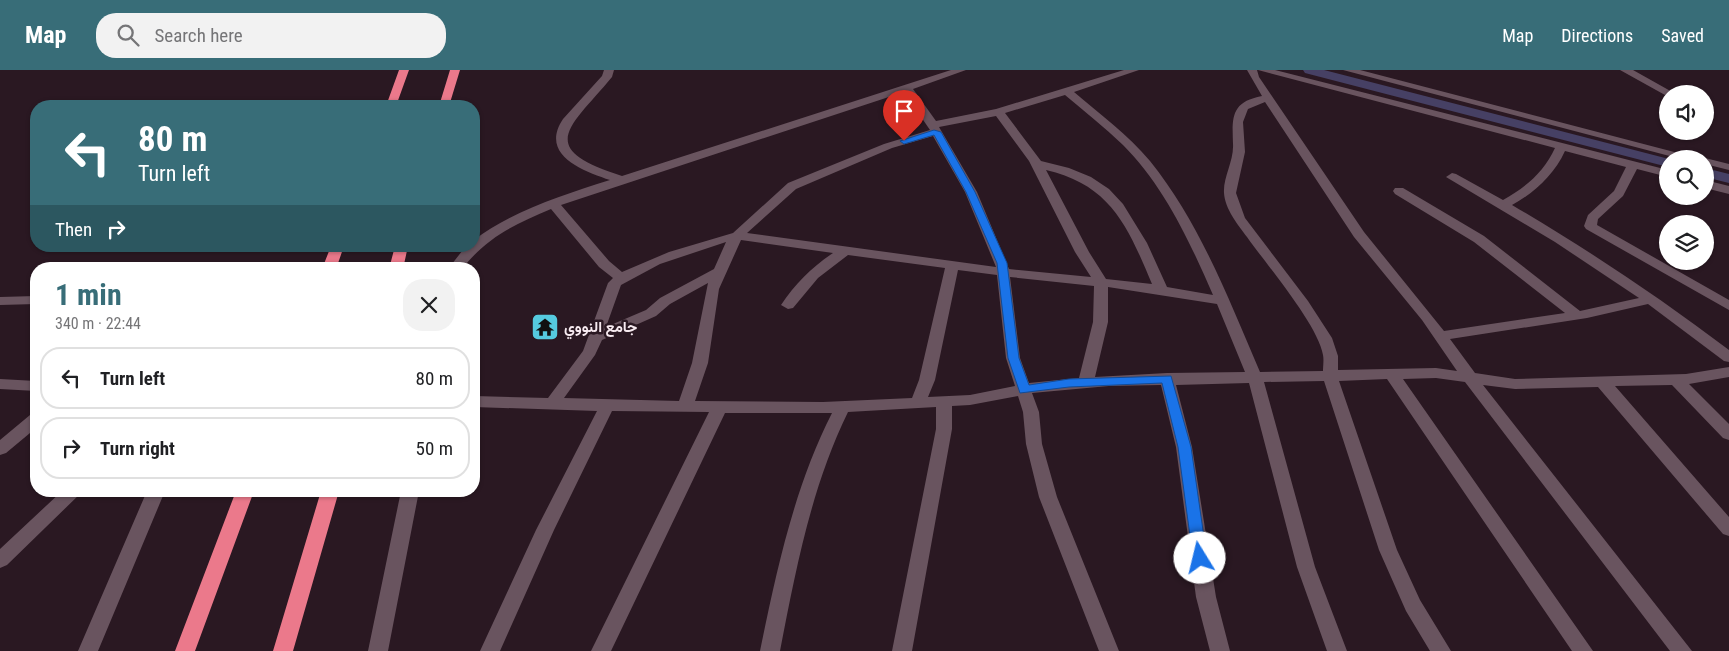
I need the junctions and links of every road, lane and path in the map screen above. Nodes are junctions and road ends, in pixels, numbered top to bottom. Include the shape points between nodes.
1 (404, 70) edge
2 (455, 70) edge
3 (609, 70) edge
4 (961, 70) edge
5 (1134, 70) edge
6 (1252, 70) edge
7 (1263, 70) edge
8 (1348, 70) edge
9 (1625, 70) edge
10 (906, 87) junction
11 (1659, 87) edge
12 (1067, 91) junction
13 (1268, 98) junction
14 (393, 100) edge
15 (446, 100) edge
16 (998, 112) junction
17 (935, 128) junction
18 (1561, 147) junction
19 (1660, 150) edge
20 (1714, 163) edge
21 (1036, 164) junction
22 (1633, 165) junction
23 (1729, 167) edge
24 (1659, 172) edge
25 (1452, 177) dead end
26 (622, 180) junction
27 (1714, 186) edge
28 (1729, 190) edge
29 (1399, 191) dead end
30 (553, 203) junction
31 (1503, 205) junction
32 (737, 236) junction
33 (480, 241) edge
34 (845, 251) junction
35 (468, 252) edge
36 (460, 262) edge
37 (952, 265) junction
38 (720, 271) junction
39 (1003, 272) junction
40 (621, 278) junction
41 (1101, 282) junction
42 (1161, 290) junction
43 (30, 300) edge
44 (1648, 300) junction
45 (0, 302) edge
46 (1222, 302) junction
47 (788, 305) dead end
48 (1729, 306) edge
49 (1577, 315) junction
50 (598, 336) junction
51 (1441, 336) junction
52 (1729, 357) edge
53 (1729, 372) edge
54 (1392, 375) junction
55 (1330, 376) junction
56 (1254, 377) junction
57 (1167, 378) junction
58 (1471, 378) junction
59 (1601, 380) junction
60 (1676, 380) junction
61 (1086, 382) junction
62 (0, 384) edge
63 (30, 386) edge
64 (1024, 390) junction
65 (480, 401) edge
66 (944, 402) junction
67 (552, 404) junction
68 (917, 404) junction
69 (607, 406) junction
70 (685, 407) junction
71 (720, 407) junction
72 (843, 407) junction
73 (30, 424) edge
74 (1729, 434) edge
75 (0, 449) edge
76 (68, 497) edge
77 (153, 497) edge
78 (243, 497) edge
79 (328, 497) edge
80 (409, 497) edge
81 (1729, 529) edge
82 (0, 560) edge
83 (88, 651) edge
84 (185, 651) edge
85 (282, 651) edge
86 (378, 651) edge
87 (490, 651) edge
88 (601, 651) edge
89 (770, 651) edge
90 (902, 651) edge
91 (1109, 651) edge
92 (1220, 651) edge
93 (1337, 651) edge
94 (1441, 651) edge
95 (1584, 651) edge
96 (1682, 651) edge

1 - 14 highway
2 - 15 highway
3 - 26 street via 607,77 564,125 562,137 564,148 573,160
4 - 10 street
5 - 12 street
6 - 13 street
7 - 18 street
8 - 19 street
9 - 11 street
10 - 17 street via 916,96
10 - 26 street
12 - 16 street
12 - 46 street via 1127,142 1161,183 1190,233
13 - 51 street via 1359,234
13 - 55 street via 1243,107 1238,122 1239,152 1230,192 1239,218 1325,338 1331,356
16 - 17 street
16 - 21 street via 1019,135
17 - 32 street via 792,186
17 - 39 street via 971,192
18 - 22 street
18 - 31 street via 1545,174 1522,196
20 - 23 street
21 - 41 street
21 - 42 street via 1079,176 1094,183 1113,199 1133,226
22 - 24 street
22 - 48 street via 1619,193 1592,218 1590,226
25 - 31 street
26 - 30 street
27 - 28 street
29 - 49 street via 1479,239
30 - 33 street via 502,225
30 - 40 street via 604,264
31 - 44 street
32 - 34 street
32 - 38 street
32 - 40 street via 645,266
34 - 37 street
34 - 47 street via 803,284
35 - 36 street
37 - 39 street
37 - 68 street via 928,380
38 - 50 street via 665,301 650,313
38 - 70 street via 712,289 700,363
39 - 41 street
39 - 64 street via 1013,358
40 - 50 street via 611,291
41 - 42 street
41 - 61 street via 1098,338
42 - 46 street
43 - 45 street
44 - 49 street
44 - 52 street
46 - 56 street
49 - 51 street
50 - 67 street
51 - 58 street
53 - 60 street
54 - 55 street
54 - 58 street via 1436,373
54 - 95 street
55 - 56 street
55 - 94 street via 1388,550 1413,606
56 - 57 street
56 - 93 street via 1306,567
57 - 61 street
57 - 92 street via 1184,447 1206,597
58 - 59 street via 1515,384
58 - 96 street
59 - 60 street
59 - 81 street
60 - 74 street
61 - 64 street
62 - 63 street
64 - 66 street
64 - 91 street via 1048,497
65 - 67 street
66 - 68 street
66 - 90 street via 944,429
67 - 69 street
68 - 72 street
69 - 70 street
69 - 87 street via 549,521
70 - 71 street
71 - 72 street
71 - 88 street
72 - 89 street via 825,439 807,488 792,541
73 - 75 street
76 - 82 street
77 - 83 street
78 - 84 highway
79 - 85 highway
80 - 86 street

